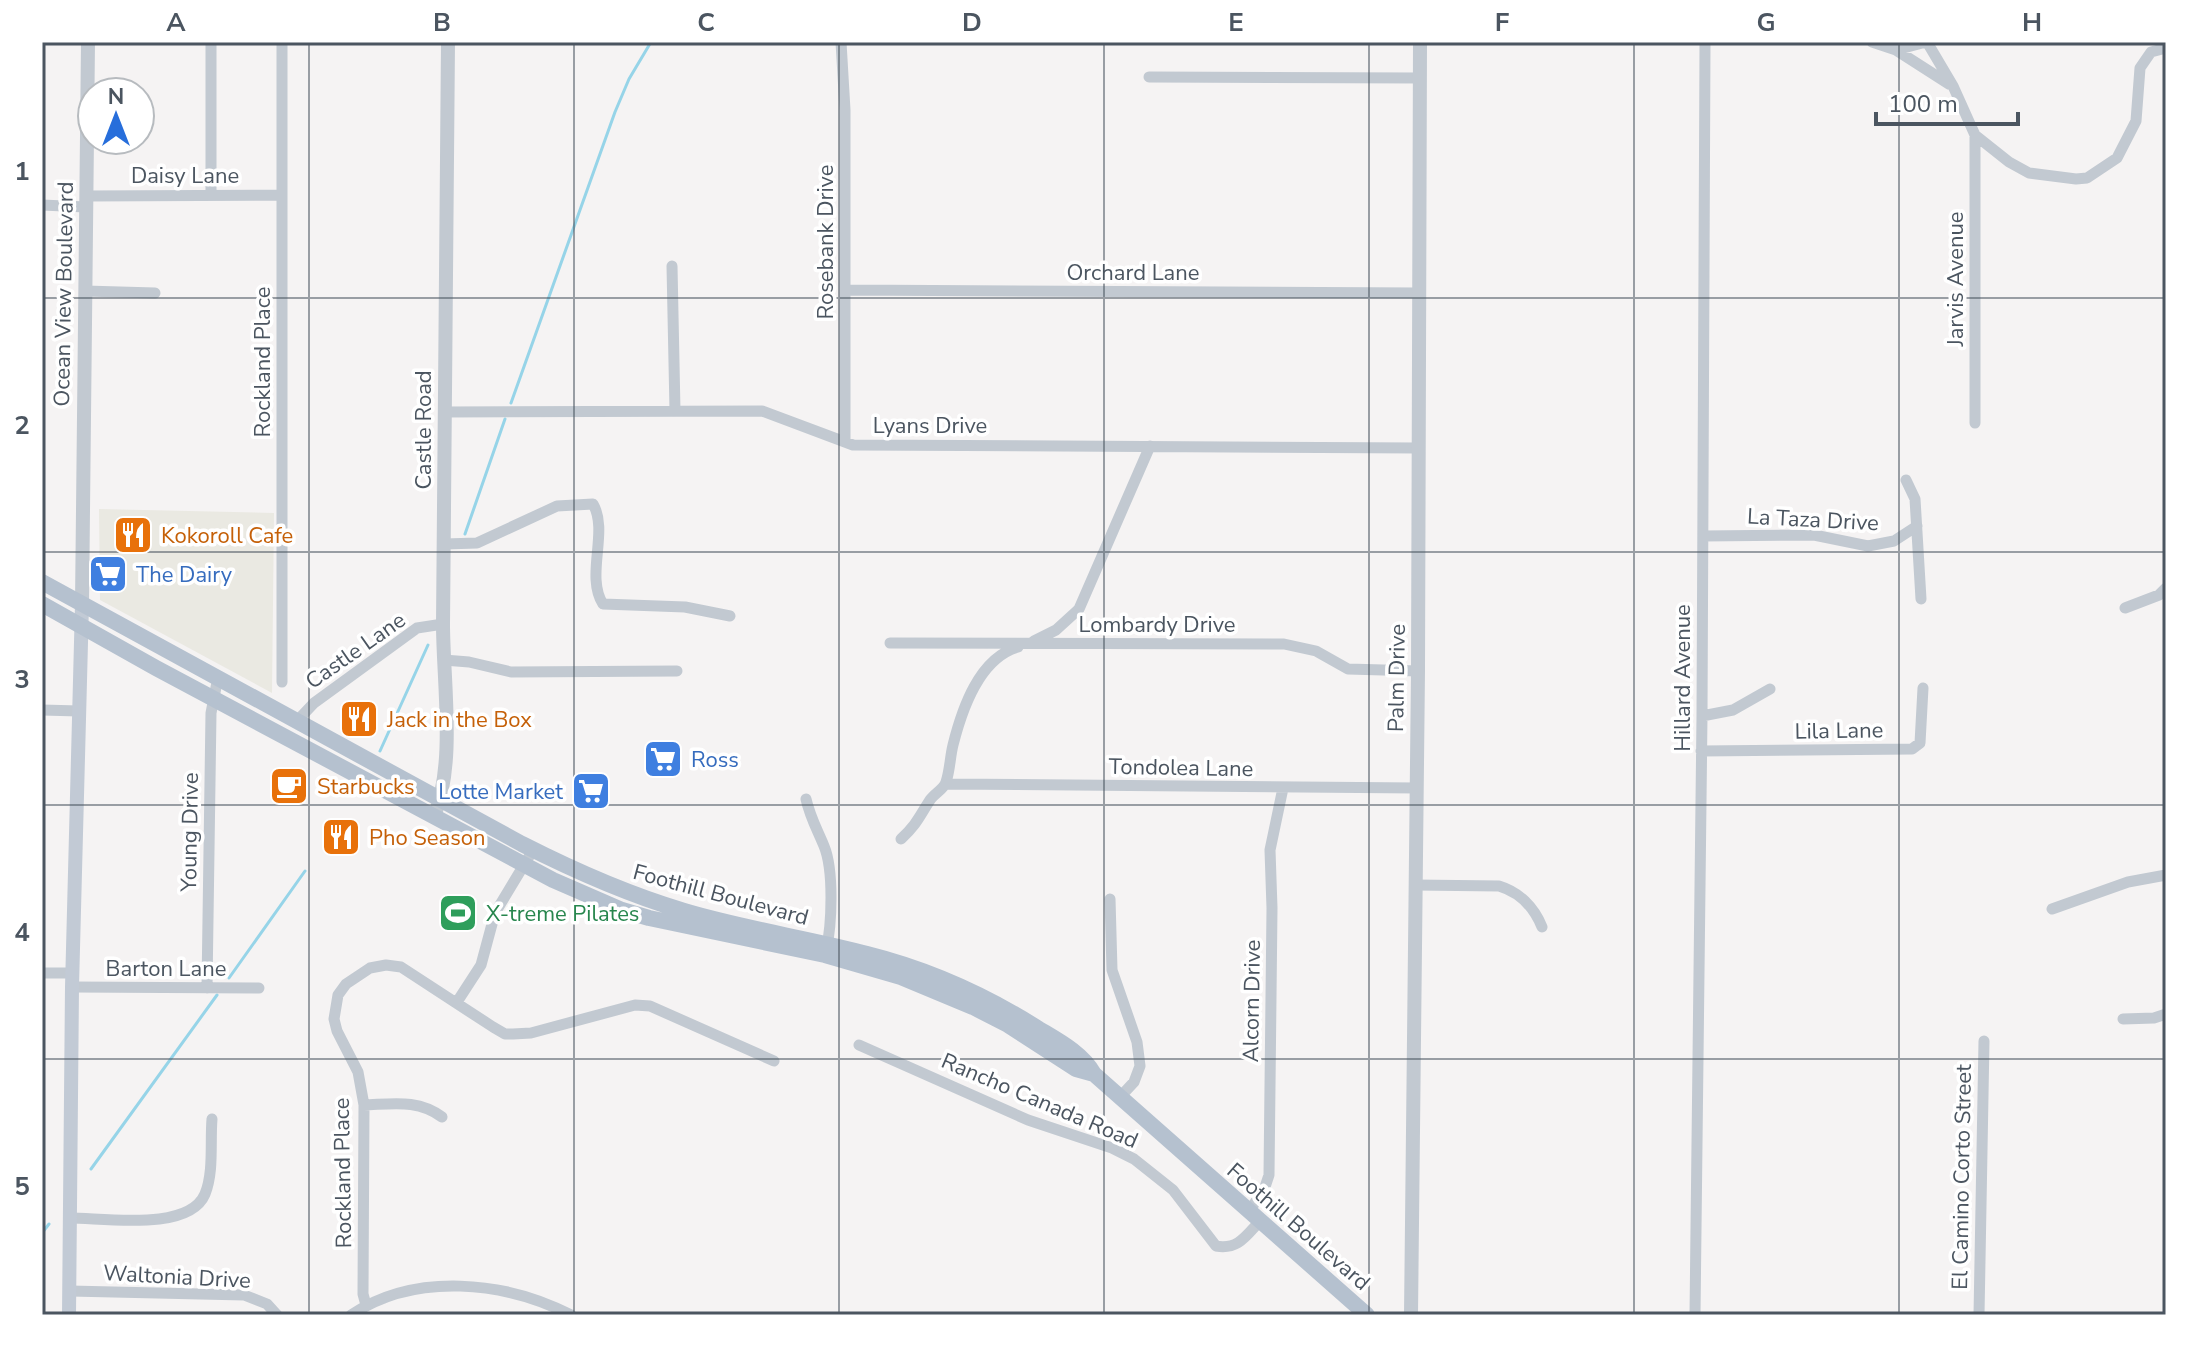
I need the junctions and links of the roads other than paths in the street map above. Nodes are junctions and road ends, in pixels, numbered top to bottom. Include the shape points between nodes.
1 (88, 42) edge
2 (211, 42) edge
3 (282, 42) edge
4 (448, 42) edge
5 (841, 42) edge
6 (1420, 42) edge
7 (1705, 42) edge
8 (1872, 42) edge
9 (1926, 42) edge
10 (2166, 48) edge
11 (1896, 50) junction
12 (1149, 77) dead end
13 (1420, 78) junction
14 (1953, 86) junction
15 (1975, 135) junction
16 (211, 195) junction
17 (282, 195) junction
18 (87, 202) junction
19 (42, 205) edge
20 (672, 266) dead end
21 (846, 290) junction
22 (85, 291) junction
23 (155, 293) dead end
24 (1419, 293) junction
25 (675, 411) junction
26 (446, 412) junction
27 (1975, 423) dead end
28 (845, 441) junction
29 (1150, 446) junction
30 (1419, 448) junction
31 (1906, 480) dead end
32 (1917, 526) junction
33 (1703, 536) junction
34 (445, 544) junction
35 (42, 582) edge
36 (2166, 588) edge
37 (1921, 599) dead end
38 (42, 604) edge
39 (82, 604) junction
40 (2125, 608) dead end
41 (730, 616) dead end
42 (80, 624) junction
43 (443, 624) junction
44 (890, 643) dead end
45 (1030, 643) junction
46 (444, 660) junction
47 (677, 671) dead end
48 (1418, 671) junction
49 (218, 677) junction
50 (282, 682) dead end
51 (1923, 688) dead end
52 (1770, 689) dead end
53 (212, 697) junction
54 (42, 710) edge
55 (79, 711) junction
56 (1702, 716) junction
57 (297, 721) junction
58 (1701, 751) junction
59 (946, 784) junction
60 (1283, 788) junction
61 (1417, 788) junction
62 (806, 799) dead end
63 (441, 800) junction
64 (434, 816) junction
65 (901, 839) dead end
66 (533, 850) junction
67 (524, 865) junction
68 (2166, 875) edge
69 (1415, 885) junction
70 (1110, 899) dead end
71 (2052, 909) dead end
72 (1542, 927) dead end
73 (727, 928) junction
74 (826, 950) junction
75 (42, 973) edge
76 (73, 980) junction
77 (207, 988) junction
78 (259, 988) dead end
79 (457, 1002) junction
80 (2166, 1014) edge
81 (2123, 1019) dead end
82 (1984, 1041) dead end
83 (859, 1045) dead end
84 (774, 1061) dead end
85 (1121, 1096) junction
86 (364, 1105) junction
87 (442, 1117) dead end
88 (212, 1119) dead end
89 (1254, 1216) junction
90 (70, 1218) junction
91 (70, 1291) junction
92 (366, 1305) junction
93 (69, 1315) edge
94 (277, 1315) edge
95 (351, 1315) edge
96 (571, 1315) edge
97 (1367, 1315) edge
98 (1411, 1315) edge
99 (1695, 1315) edge
100 (1979, 1315) edge

1 - 18 street, Ocean View Boulevard
2 - 16 street
3 - 17 street, Rockland Place
4 - 26 street, Castle Road
5 - 21 street, Rosebank Drive
6 - 13 street, Palm Drive
7 - 33 street, Hillard Avenue
8 - 11 street
9 - 11 street
9 - 14 street
10 - 15 street via 2151,52 2140,68 2136,121 2117,158 2087,178 2029,173
11 - 14 street
12 - 13 street
13 - 24 street, Palm Drive
14 - 15 street
15 - 27 street, Jarvis Avenue
16 - 17 street, Daisy Lane
16 - 18 street, Daisy Lane
17 - 50 street, Rockland Place
18 - 19 street, Daisy Lane
18 - 22 street, Ocean View Boulevard
20 - 25 street
21 - 24 street, Orchard Lane
21 - 28 street, Rosebank Drive
22 - 23 street
22 - 39 street, Ocean View Boulevard
24 - 30 street, Palm Drive
25 - 26 street, Lyans Drive
25 - 28 street, Lyans Drive via 762,411
26 - 34 street, Castle Road
28 - 29 street, Lyans Drive
29 - 30 street, Lyans Drive
29 - 45 street via 1079,609 1056,630
30 - 48 street, Palm Drive
31 - 32 street via 1915,499
32 - 33 street, La Taza Drive via 1894,541 1868,546 1814,535
32 - 37 street
33 - 56 street, Hillard Avenue
34 - 41 street via 477,543 557,506 593,504 596,586 603,604 685,607
34 - 43 street, Castle Road
35 - 39 main road, Foothill Boulevard
36 - 40 street
38 - 42 main road, Foothill Boulevard
39 - 42 main road, Ocean View Boulevard
39 - 49 main road, Foothill Boulevard
42 - 53 main road, Foothill Boulevard
42 - 55 main road, Ocean View Boulevard
43 - 46 street, Castle Road
43 - 57 street, Castle Lane via 417,628
44 - 45 street, Lombardy Drive
45 - 48 street, Lombardy Drive via 1284,644 1316,651 1348,669
45 - 59 street via 999,654 975,687 960,718
46 - 47 street via 511,672
46 - 63 street, Castle Road
48 - 61 street, Palm Drive
49 - 53 street, Young Drive
49 - 57 main road, Foothill Boulevard
51 - 58 street, Lila Lane via 1920,743 1912,749
52 - 56 street via 1733,710
53 - 64 main road, Foothill Boulevard
53 - 77 street, Young Drive
54 - 55 street
55 - 76 main road, Ocean View Boulevard
56 - 58 street, Hillard Avenue
57 - 63 main road, Foothill Boulevard
58 - 99 street, Hillard Avenue
59 - 60 street, Tondolea Lane
59 - 65 street
60 - 61 street, Tondolea Lane
60 - 89 street, Alcorn Drive via 1269,865 1269,1175
61 - 69 street, Palm Drive
62 - 74 street via 828,865
63 - 64 street, Castle Road
63 - 66 main road, Foothill Boulevard
64 - 67 main road, Foothill Boulevard
66 - 67 street
66 - 73 main road, Foothill Boulevard via 603,883
67 - 73 main road, Foothill Boulevard via 622,910
67 - 79 street via 495,913 480,968
68 - 71 street via 2128,882
69 - 72 street via 1509,889
69 - 98 street, Palm Drive
70 - 85 street via 1112,970 1140,1066
73 - 74 main road, Foothill Boulevard
74 - 85 main road, Foothill Boulevard via 905,966 984,999 1062,1043
75 - 76 street, Barton Lane
76 - 77 street, Barton Lane
76 - 90 main road, Ocean View Boulevard
77 - 78 street, Barton Lane
79 - 84 street, Rockland Place via 505,1034 531,1033 617,1008 650,1006
79 - 86 street, Rockland Place via 409,970 392,966 362,971 346,984 334,1019 358,1072
80 - 81 street
82 - 100 street, El Camino Corto Street
83 - 89 street, Rancho Canada Road via 1028,1120 1134,1159 1173,1190 1216,1246 1240,1243
85 - 89 main road, Foothill Boulevard
86 - 87 street via 419,1104
86 - 92 street, Rockland Place
88 - 90 street via 208,1181 197,1207 167,1219
89 - 97 main road, Foothill Boulevard
90 - 91 main road, Ocean View Boulevard
91 - 93 main road, Ocean View Boulevard
91 - 94 street, Waltonia Drive via 244,1295 267,1304
92 - 95 street
92 - 96 street via 428,1288 496,1288

